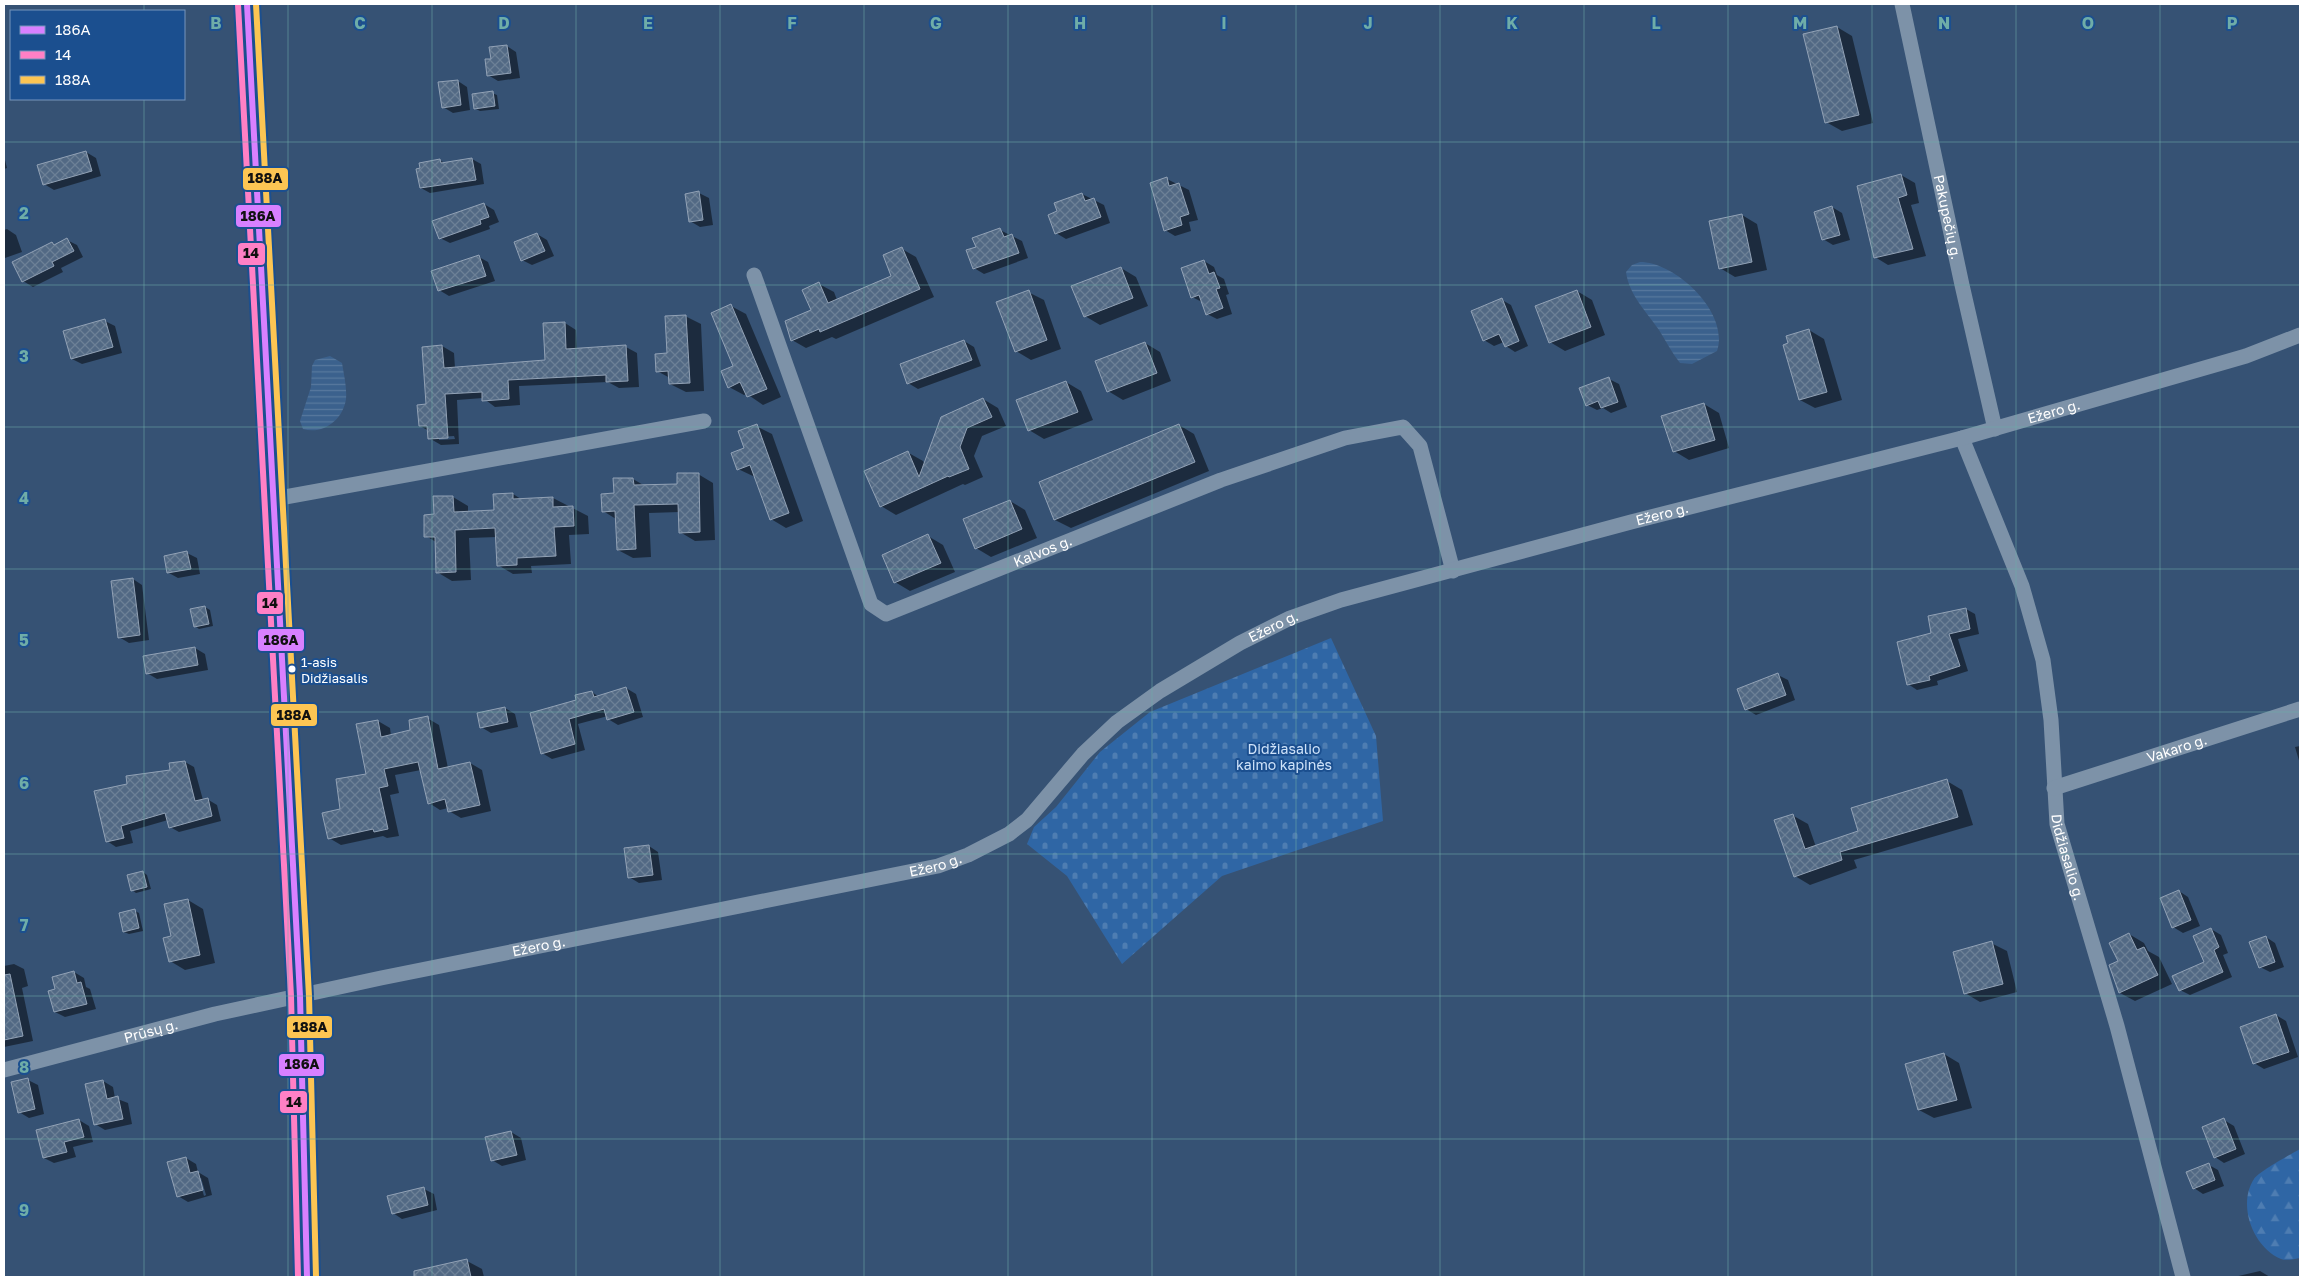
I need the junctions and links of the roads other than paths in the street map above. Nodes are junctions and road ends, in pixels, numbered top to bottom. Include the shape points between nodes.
1 (247, 4) edge
2 (1902, 4) edge
3 (754, 275) dead end
4 (2300, 334) edge
5 (704, 421) dead end
6 (1995, 429) junction
7 (1962, 438) junction
8 (274, 499) junction
9 (1453, 571) junction
10 (2300, 709) edge
11 (2054, 788) junction
12 (300, 996) junction
13 (4, 1070) edge
14 (307, 1277) edge
15 (2183, 1277) edge

1 - 8 main road
2 - 6 street, Pakupečių g.
3 - 9 street, Kalvos g. via 871,604 886,614 1221,480 1345,438 1403,427 1420,446
4 - 6 street, Ežero g. via 2246,356
5 - 8 street
6 - 7 street, Ežero g.
7 - 9 street, Ežero g.
7 - 11 street, Didžiasalio g. via 2022,586 2043,660 2052,720
8 - 12 main road
9 - 12 street, Ežero g. via 1341,600 1290,618 1232,647 1116,722 1083,754 1027,820 968,855 938,866
10 - 11 street, Vakaro g.
11 - 15 street, Didžiasalio g. via 2057,824 2117,1026
12 - 13 street, Prūsų g. via 215,1014
12 - 14 main road

